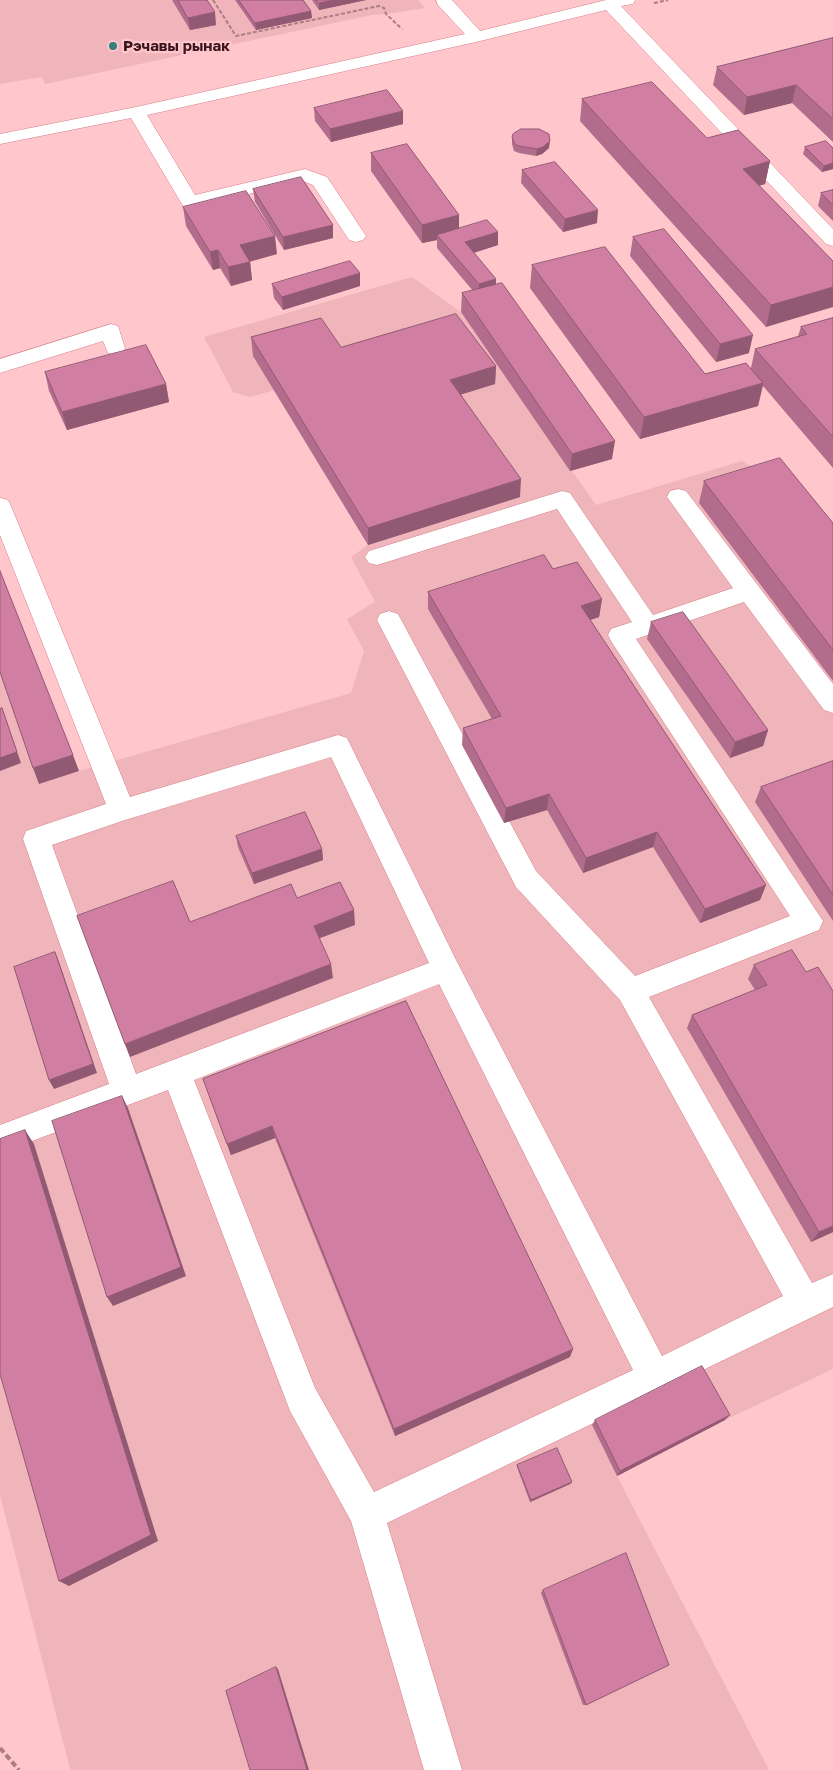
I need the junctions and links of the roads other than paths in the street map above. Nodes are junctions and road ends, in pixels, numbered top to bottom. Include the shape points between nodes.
1 (627, 0) edge
2 (444, 1) dead end
3 (610, 4) junction
4 (476, 37) junction
5 (136, 112) junction
6 (0, 139) edge
7 (356, 236) dead end
8 (833, 240) edge
9 (115, 348) dead end
10 (0, 366) edge
11 (678, 497) dead end
12 (0, 506) edge
13 (377, 557) dead end
14 (748, 592) junction
15 (389, 620) dead end
16 (648, 626) junction
17 (833, 703) edge
18 (122, 810) junction
19 (446, 968) junction
20 (630, 991) junction
21 (176, 1073) junction
22 (127, 1092) junction
23 (0, 1139) edge
24 (833, 1290) edge
25 (805, 1303) junction
26 (655, 1377) junction
27 (367, 1514) junction
28 (444, 1770) edge

1 - 3 lane
2 - 4 lane
3 - 4 lane
3 - 8 lane
4 - 5 lane
5 - 6 lane
5 - 7 lane via 190,202 305,175 320,181
9 - 10 lane via 110,331
11 - 14 lane
12 - 18 lane
13 - 16 lane via 562,499
14 - 16 lane
14 - 17 lane
15 - 20 lane via 526,879
16 - 20 lane via 620,635 809,921
18 - 19 lane via 338,745
18 - 22 lane via 36,839
19 - 21 lane
19 - 26 lane
20 - 25 lane
21 - 22 lane
21 - 27 lane via 302,1399
22 - 23 lane
24 - 25 lane
25 - 26 lane
26 - 27 lane
27 - 28 lane

